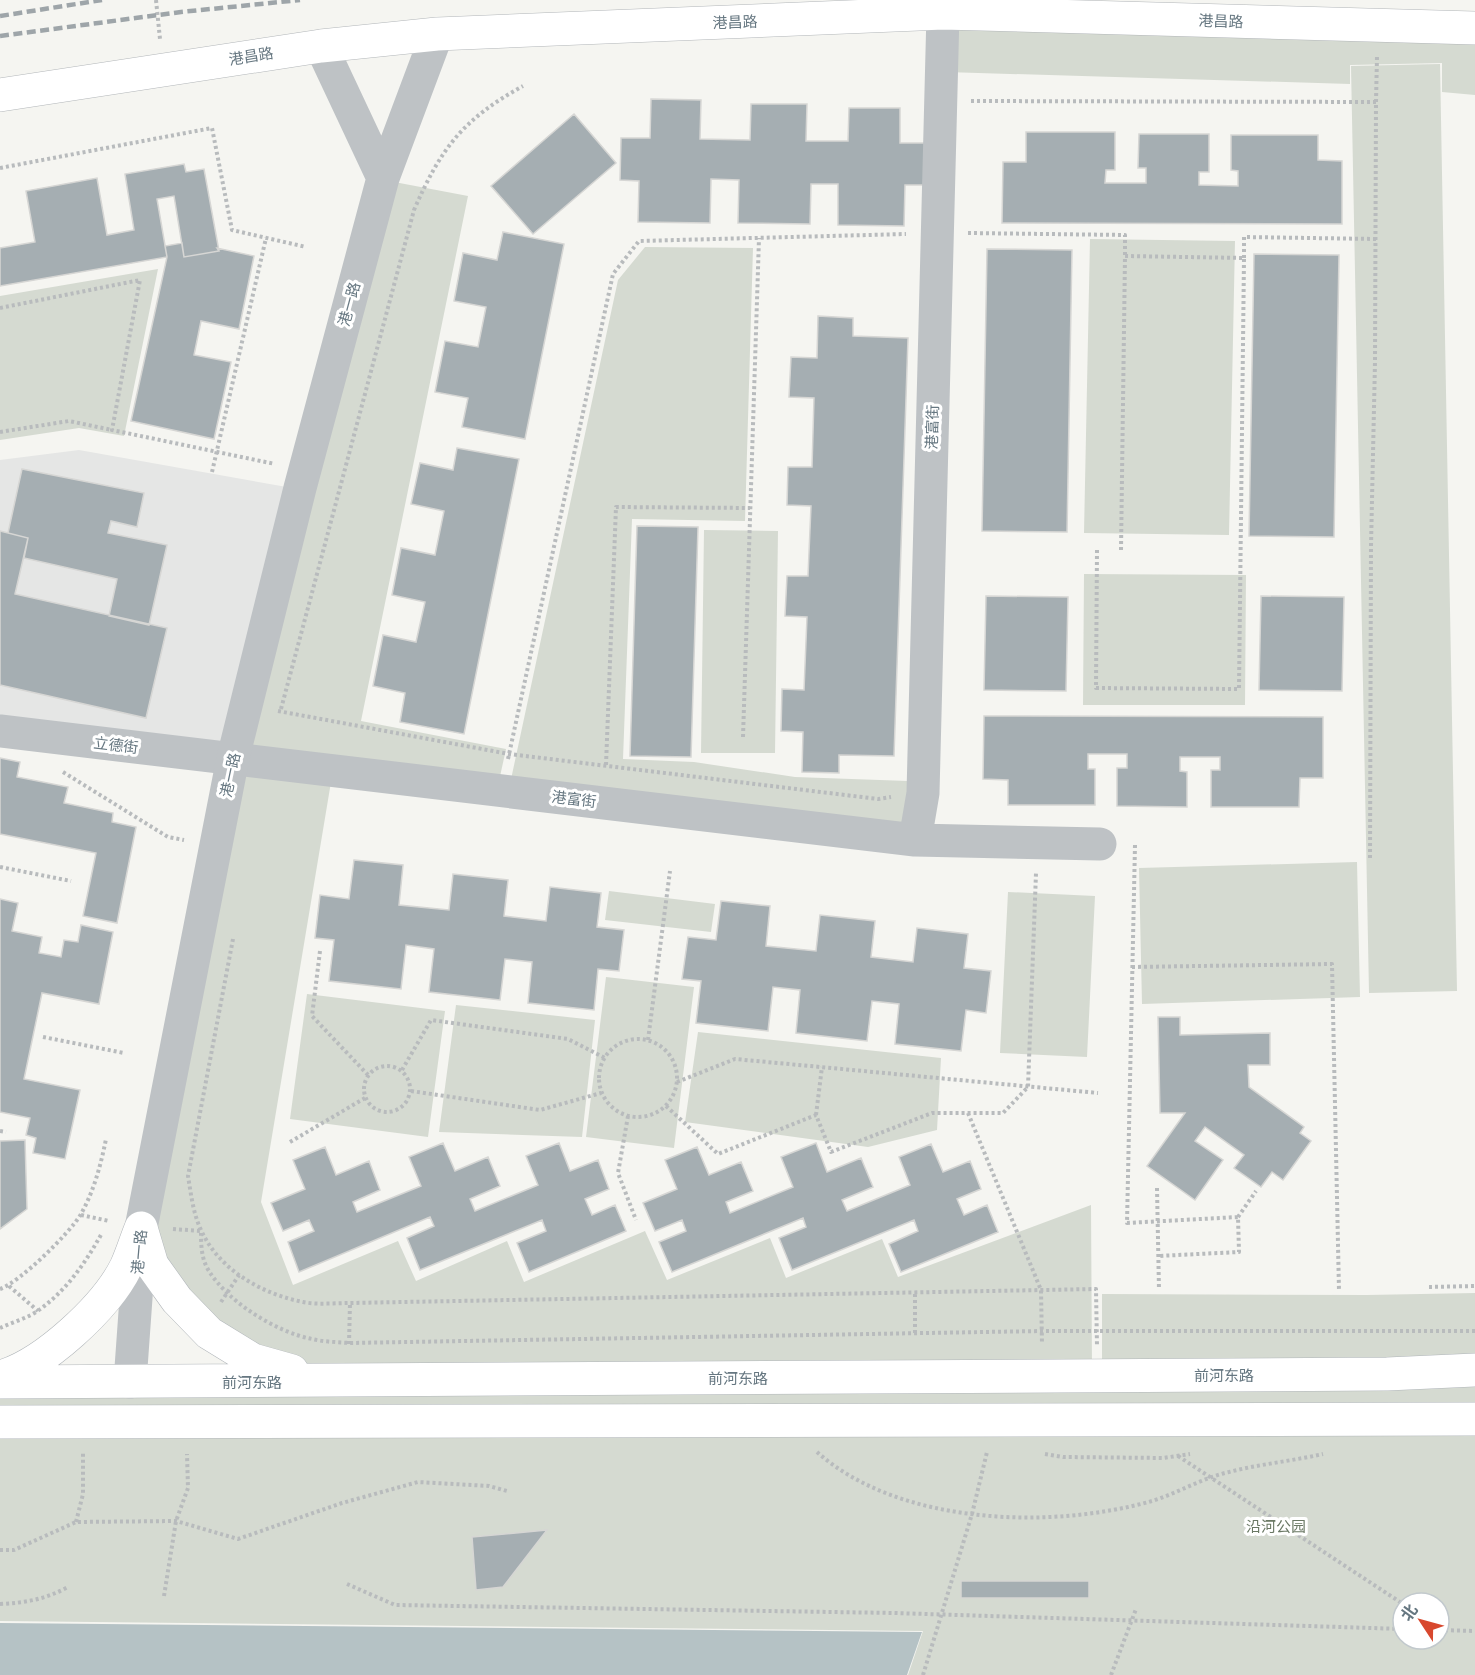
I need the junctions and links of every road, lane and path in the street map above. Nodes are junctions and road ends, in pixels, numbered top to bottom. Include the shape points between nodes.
1 (943, 13) junction
2 (1475, 28) edge
3 (437, 34) junction
4 (321, 46) junction
5 (1377, 57) dead end
6 (523, 86) dead end
7 (0, 95) edge
8 (941, 101) junction
9 (1376, 102) junction
10 (0, 168) edge
11 (383, 178) junction
12 (938, 233) junction
13 (266, 238) junction
14 (759, 238) junction
15 (1376, 239) junction
16 (306, 247) dead end
17 (1125, 256) junction
18 (1244, 258) junction
19 (0, 308) edge
20 (112, 430) junction
21 (0, 432) edge
22 (216, 452) junction
23 (280, 465) dead end
24 (212, 472) dead end
25 (750, 508) junction
26 (1097, 550) dead end
27 (1121, 550) dead end
28 (246, 706) junction
29 (280, 711) junction
30 (0, 731) edge
31 (743, 737) dead end
32 (509, 754) junction
33 (233, 758) junction
34 (266, 762) junction
35 (606, 765) junction
36 (59, 770) dead end
37 (501, 790) junction
38 (923, 793) junction
39 (915, 840) junction
40 (1038, 843) junction
41 (1100, 844) dead end
42 (216, 845) junction
43 (1135, 845) dead end
44 (1370, 860) dead end
45 (0, 867) edge
46 (670, 871) dead end
47 (71, 881) dead end
48 (234, 931) dead end
49 (320, 951) dead end
50 (1132, 967) junction
51 (44, 1037) dead end
52 (648, 1040) junction
53 (124, 1053) dead end
54 (605, 1058) junction
55 (822, 1067) junction
56 (402, 1070) junction
57 (368, 1076) junction
58 (677, 1082) junction
59 (1028, 1087) junction
60 (411, 1091) junction
61 (602, 1093) junction
62 (1098, 1093) dead end
63 (365, 1098) junction
64 (666, 1106) junction
65 (968, 1113) junction
66 (816, 1114) junction
67 (628, 1116) junction
68 (0, 1131) edge
69 (6, 1132) dead end
70 (106, 1139) dead end
71 (290, 1142) dead end
72 (1157, 1188) dead end
73 (1256, 1191) dead end
74 (1238, 1217) junction
75 (636, 1220) dead end
76 (1158, 1222) junction
77 (141, 1228) junction
78 (201, 1231) junction
79 (1158, 1256) junction
80 (1475, 1286) edge
81 (1429, 1287) dead end
82 (0, 1289) edge
83 (1041, 1290) junction
84 (1159, 1290) dead end
85 (1339, 1291) dead end
86 (915, 1292) junction
87 (350, 1303) junction
88 (1042, 1331) junction
89 (1097, 1331) junction
90 (1475, 1332) edge
91 (915, 1333) junction
92 (349, 1343) junction
93 (1475, 1370) edge
94 (1098, 1376) junction
95 (0, 1377) edge
96 (1043, 1377) junction
97 (370, 1381) junction
98 (0, 1382) edge
99 (130, 1382) junction
100 (1475, 1419) edge
101 (0, 1422) edge
102 (989, 1445) dead end
103 (809, 1446) dead end
104 (83, 1450) dead end
105 (1329, 1452) dead end
106 (188, 1453) dead end
107 (1177, 1456) dead end
108 (1209, 1478) junction
109 (507, 1491) dead end
110 (972, 1514) junction
111 (176, 1521) junction
112 (76, 1522) junction
113 (0, 1550) edge
114 (346, 1584) dead end
115 (68, 1587) dead end
116 (164, 1596) dead end
117 (1391, 1596) edge
118 (0, 1604) edge
119 (1136, 1610) dead end
120 (941, 1614) junction
121 (1131, 1621) junction
122 (1391, 1629) edge
123 (1451, 1630) edge
124 (1475, 1631) edge
125 (923, 1675) edge
126 (1111, 1675) edge

1 - 2 main road, 港昌路
1 - 3 main road, 港昌路
1 - 8 street, 港富街
3 - 4 main road, 港昌路
3 - 11 street, 港一路
4 - 7 main road, 港昌路
4 - 11 street
5 - 9 path
6 - 29 path via 495,101 449,144 430,172 414,210
8 - 9 path
8 - 12 street, 港富街
9 - 15 path
10 - 13 path via 213,128 232,230
11 - 28 street, 港一路
12 - 14 path
12 - 17 path via 1125,235
12 - 38 street, 港富街
13 - 16 path
13 - 22 path
14 - 25 path
14 - 32 path via 639,241 613,274
15 - 18 path via 1244,237
15 - 44 path
17 - 18 path
17 - 27 path
18 - 26 path via 1239,689 1096,688
19 - 20 path via 140,280
20 - 21 path via 69,422
20 - 22 path
22 - 23 path
22 - 24 path
25 - 31 path
25 - 35 path via 616,507
28 - 29 path
28 - 33 street, 港一路
29 - 32 path
29 - 34 path
30 - 33 street, 立德街
32 - 35 path
32 - 37 path
33 - 34 street, 港富街
33 - 42 street, 港一路
34 - 37 street, 港富街
35 - 38 path via 879,799
36 - 42 path via 168,837
37 - 39 street, 港富街
38 - 39 street, 港富街
39 - 40 street, 港富街
40 - 41 street, 港富街
40 - 59 path
42 - 77 street, 港一路
43 - 50 path
45 - 47 path
46 - 52 path
48 - 78 path via 188,1176
49 - 57 path via 312,1016
50 - 76 path via 1126,1223
50 - 85 path via 1332,964
51 - 53 path
52 - 54 path via 623,1042
52 - 58 path via 670,1056
54 - 56 path via 568,1039 431,1020
54 - 61 path via 600,1069
55 - 58 path via 735,1059
55 - 59 path
55 - 66 path
56 - 57 path via 388,1065
56 - 60 path via 411,1083
57 - 63 path via 364,1082
58 - 64 path
59 - 62 path
59 - 65 path via 1004,1113
60 - 61 path via 540,1110
60 - 63 path via 404,1105 391,1112 376,1109
61 - 67 path via 608,1104
63 - 71 path
64 - 66 path via 718,1154
64 - 67 path via 654,1114
65 - 66 path via 932,1113 831,1152
65 - 83 path
67 - 75 path via 618,1173
68 - 69 path
70 - 82 path via 81,1215 43,1257
72 - 76 path
73 - 74 path
74 - 76 path
74 - 79 path via 1239,1252
76 - 79 path
77 - 95 main road via 126,1267 102,1302 67,1337
77 - 97 main road via 152,1264 177,1300 209,1333 253,1360 299,1373
77 - 99 street, 港一路
78 - 87 path via 217,1256 266,1291 304,1302
78 - 92 path via 201,1249 208,1270 227,1293 255,1315 311,1339
79 - 84 path
80 - 81 path
83 - 86 path
83 - 88 path
83 - 89 path via 1096,1289
86 - 87 path
86 - 91 path
87 - 92 path
88 - 89 path
88 - 91 path
88 - 96 path
89 - 90 path
89 - 94 path
91 - 92 path
92 - 97 path
93 - 94 main road, 前河东路
94 - 96 main road, 前河东路
96 - 97 main road, 前河东路
97 - 99 main road, 前河东路
98 - 99 main road, 前河东路
100 - 101 main road
102 - 110 path
103 - 110 path via 856,1481 898,1498
104 - 112 path via 83,1494
105 - 108 path
106 - 111 path via 188,1488
107 - 108 path
108 - 110 path via 1153,1501 1103,1512 1052,1518
108 - 117 path
109 - 111 path via 489,1486 418,1482 238,1539
110 - 120 path
111 - 112 path
111 - 116 path
112 - 113 path via 14,1550
114 - 120 path via 395,1605
115 - 118 path via 52,1596
119 - 121 path
120 - 121 path
120 - 125 path
121 - 122 path
121 - 126 path
123 - 124 path

